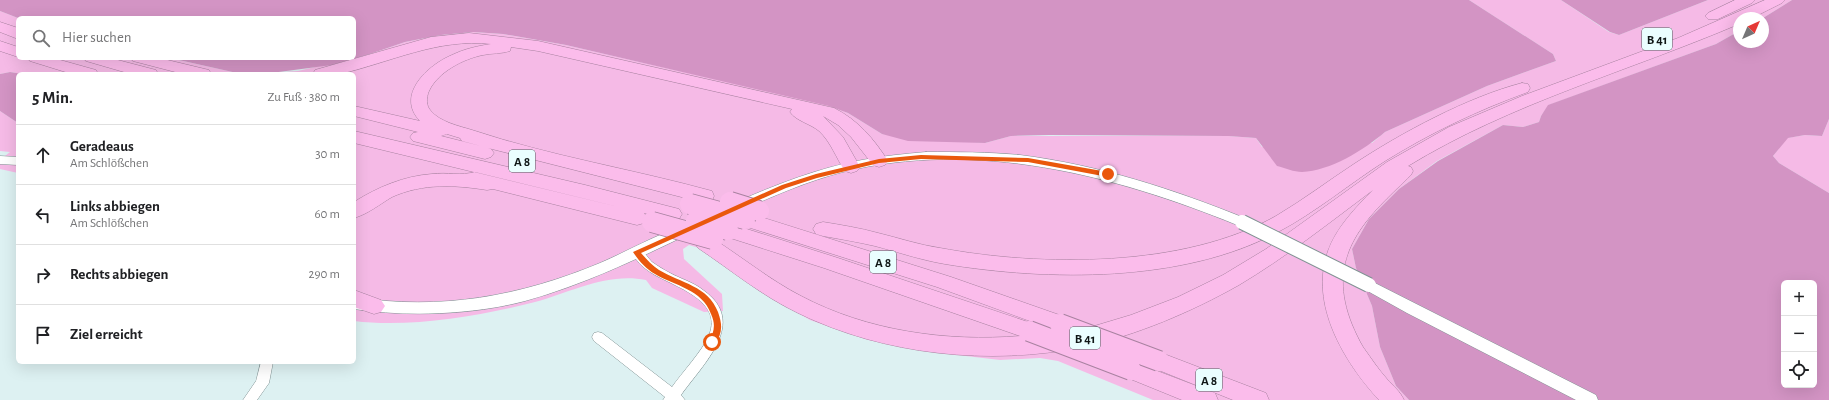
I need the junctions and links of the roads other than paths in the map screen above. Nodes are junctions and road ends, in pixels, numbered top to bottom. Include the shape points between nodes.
1 (1747, 0) edge
2 (1777, 0) edge
3 (1752, 12) edge
4 (1733, 20) edge
5 (0, 24) edge
6 (0, 27) edge
7 (16, 27) edge
8 (16, 33) edge
9 (0, 46) edge
10 (16, 51) edge
11 (43, 60) edge
12 (99, 60) edge
13 (147, 60) edge
14 (83, 72) edge
15 (143, 72) edge
16 (196, 72) edge
17 (328, 72) edge
18 (356, 111) edge
19 (356, 122) edge
20 (356, 137) edge
21 (480, 139) junction
22 (1436, 142) junction
23 (356, 149) edge
24 (0, 160) edge
25 (16, 161) edge
26 (879, 161) junction
27 (851, 167) junction
28 (514, 188) junction
29 (698, 200) junction
30 (356, 210) edge
31 (752, 215) junction
32 (823, 229) junction
33 (715, 237) junction
34 (636, 252) junction
35 (364, 304) edge
36 (1019, 308) junction
37 (598, 337) dead end
38 (267, 364) edge
39 (673, 399) edge
40 (250, 400) edge
41 (1206, 400) edge
42 (1258, 400) edge
43 (1393, 400) edge
44 (1590, 400) edge

1 - 32 highway, B 41 via 1641,45 1458,114 1396,145 1281,222 1257,234 1199,253 1156,261 1110,265 997,263 945,256
2 - 3 highway, B 41
4 - 22 highway, B 41 via 1504,109
5 - 7 highway
6 - 8 highway
9 - 10 highway
11 - 14 highway
12 - 15 highway
13 - 16 highway
17 - 26 highway via 410,47 451,39 488,39 538,46 828,112 852,126 864,138
18 - 21 highway
19 - 29 highway, A 8
20 - 33 highway, A 8, bridge via 672,214
21 - 27 highway via 426,118 418,98 436,71 460,58 487,50 517,48 807,115 830,130 838,140
21 - 29 highway
22 - 33 highway, B 41 via 1390,169 1273,254 1230,280 1156,316 1088,337 1021,346 954,346 904,339 852,326 807,308 771,288
22 - 43 highway via 1356,219 1338,252 1332,278 1334,302 1340,323 1356,355
23 - 28 highway
24 - 25 street
26 - 27 street
26 - 44 street, bridge via 921,157 1028,160 1067,166 1150,186 1242,222
27 - 34 street via 784,186
28 - 30 highway via 454,178 433,179 412,182 394,189
28 - 33 highway, bridge
29 - 31 highway, A 8, bridge
31 - 32 highway
31 - 36 highway, A 8
32 - 36 highway via 929,266
33 - 41 highway, A 8, bridge via 827,272 935,298 1029,331
34 - 35 street via 582,276 525,296 418,308
34 - 39 street via 657,272 700,292 711,304 718,322 718,332
36 - 42 highway, A 8, bridge
37 - 39 street
38 - 40 street via 262,383

